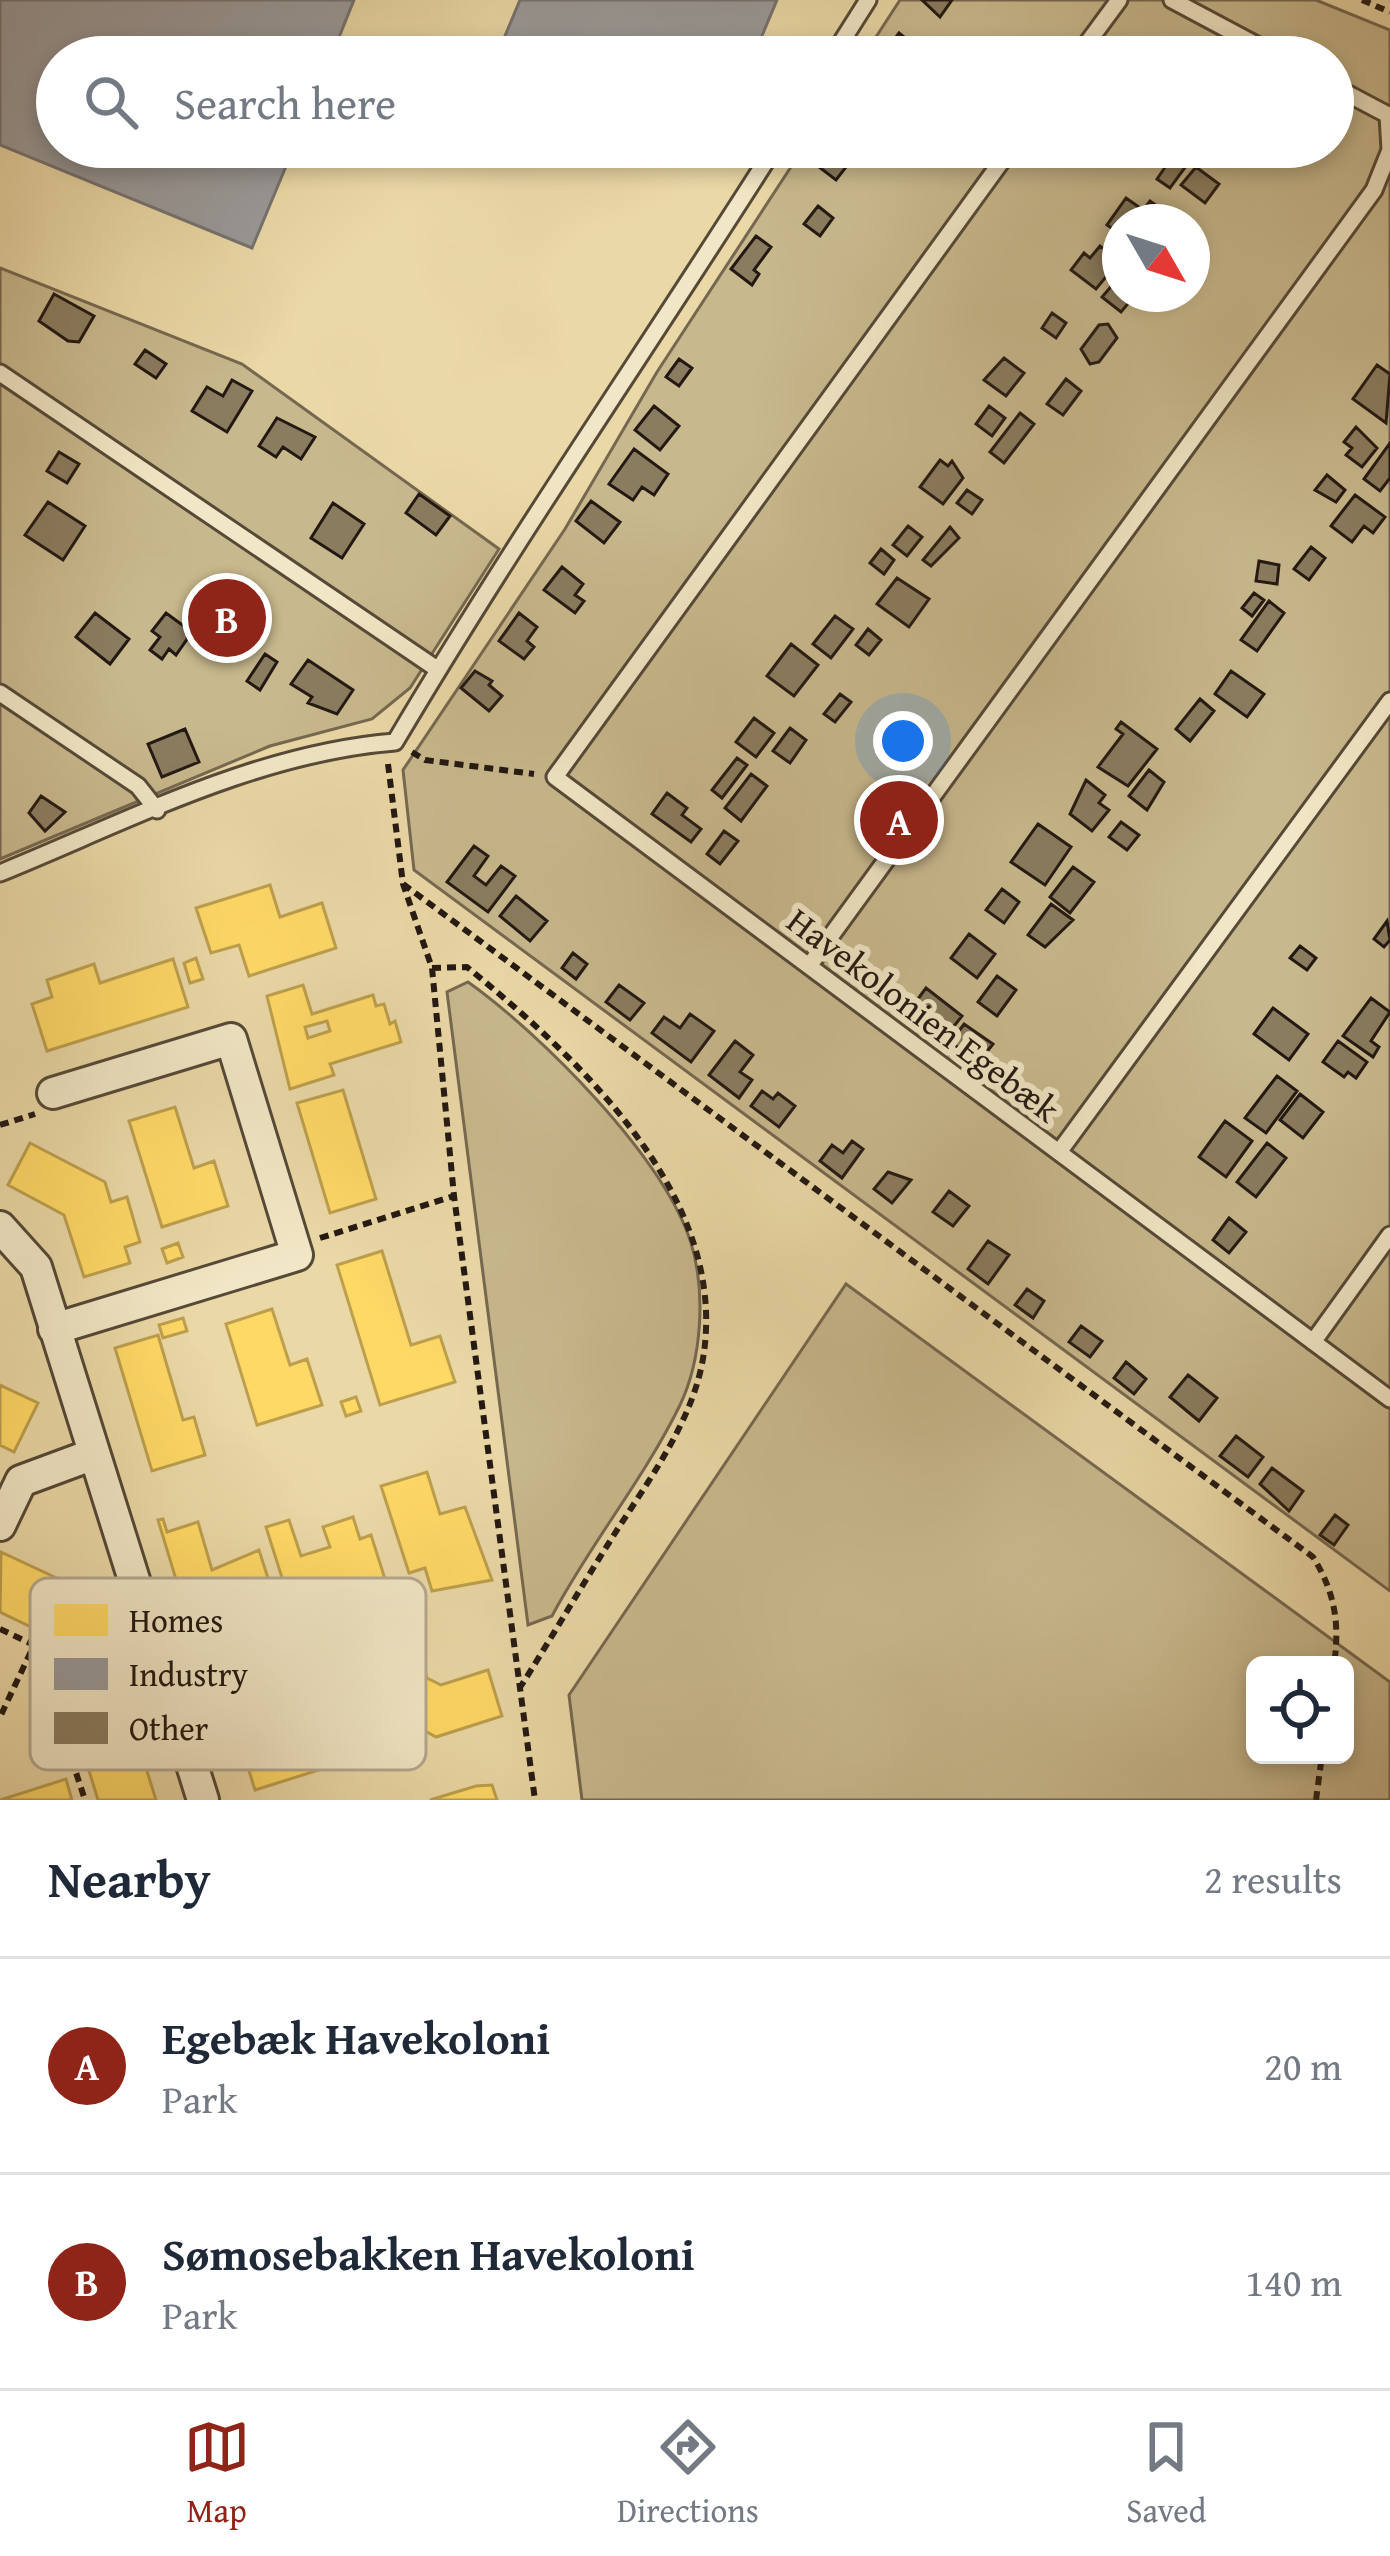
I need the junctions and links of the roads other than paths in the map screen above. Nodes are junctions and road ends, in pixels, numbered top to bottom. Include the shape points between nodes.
1 (868, 0) edge
2 (1119, 0) edge
3 (1172, 0) edge
4 (845, 36) edge
5 (1092, 36) edge
6 (1240, 36) edge
7 (1354, 97) edge
8 (1389, 115) edge
9 (1390, 150) edge
10 (762, 168) edge
11 (997, 168) edge
12 (0, 373) edge
13 (437, 669) junction
14 (0, 694) edge
15 (1390, 701) edge
16 (157, 809) junction
17 (0, 873) edge
18 (809, 966) junction
19 (53, 1093) dead end
20 (1059, 1152) junction
21 (0, 1227) edge
22 (1390, 1235) edge
23 (54, 1329) junction
24 (1313, 1342) junction
25 (1390, 1399) edge
26 (94, 1454) junction
27 (4, 1505) edge
28 (134, 1578) edge
29 (194, 1770) edge
30 (203, 1800) edge

1 - 4 lane
2 - 5 lane
3 - 6 lane
7 - 8 lane
8 - 9 lane
9 - 18 lane via 1374,190
10 - 13 lane
11 - 18 lane, Havekolonien Egebæk via 555,777
12 - 13 lane
13 - 16 lane via 394,742 309,752
14 - 16 lane via 138,786
15 - 20 lane
16 - 17 lane
18 - 20 lane, Havekolonien Egebæk
19 - 23 street via 231,1039 297,1256
20 - 24 lane, Havekolonien Egebæk
21 - 23 street via 37,1267
22 - 24 lane
23 - 26 street
24 - 25 lane, Havekolonien Egebæk
26 - 27 street via 21,1481
26 - 28 street
29 - 30 street

